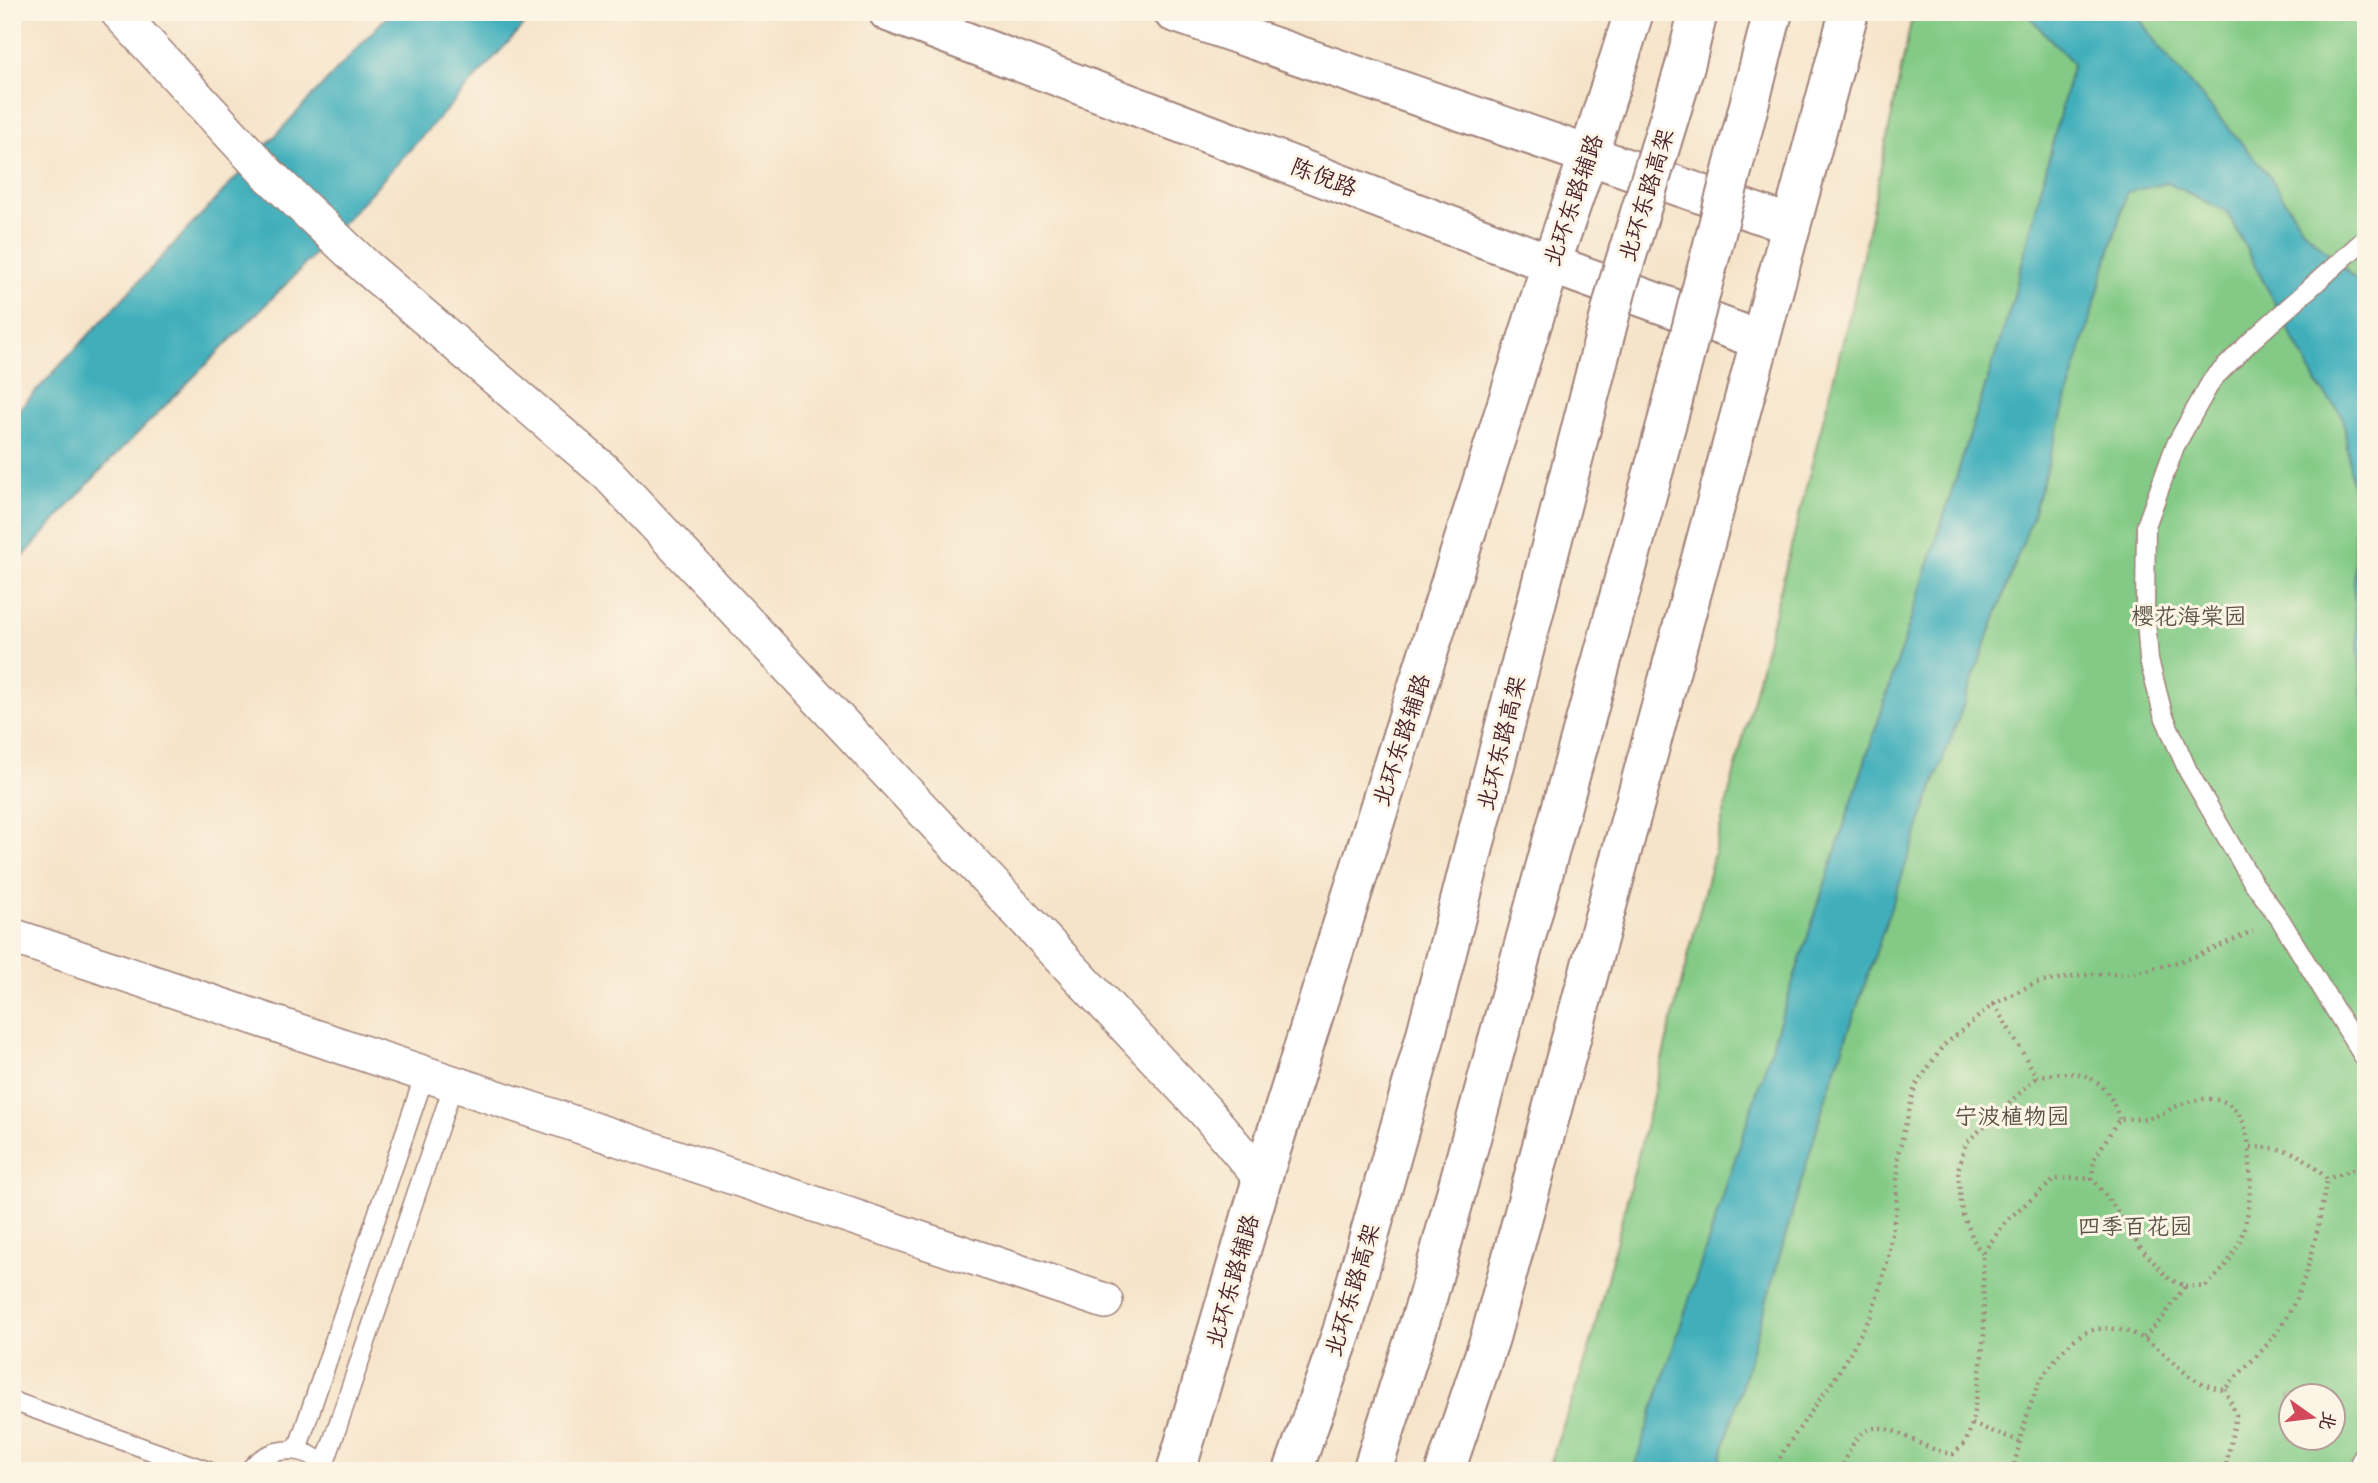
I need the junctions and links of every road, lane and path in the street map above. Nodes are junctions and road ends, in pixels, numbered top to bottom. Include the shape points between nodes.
1 (118, 12) edge
2 (888, 12) edge
3 (1173, 12) edge
4 (1634, 12) edge
5 (1698, 12) edge
6 (1773, 12) edge
7 (1849, 12) edge
8 (1590, 154) junction
9 (1791, 225) junction
10 (2366, 238) edge
11 (1551, 264) junction
12 (1760, 340) junction
13 (2280, 919) junction
14 (12, 936) edge
15 (1994, 1004) junction
16 (2366, 1061) edge
17 (2037, 1077) junction
18 (440, 1079) junction
19 (2119, 1119) junction
20 (2249, 1147) junction
21 (2366, 1165) edge
22 (2091, 1178) junction
23 (1262, 1179) junction
24 (2327, 1179) junction
25 (1983, 1253) junction
26 (2185, 1286) junction
27 (1105, 1301) dead end
28 (2144, 1338) junction
29 (2225, 1389) junction
30 (12, 1401) edge
31 (1972, 1424) junction
32 (2020, 1441) junction
33 (2366, 1449) edge
34 (297, 1450) junction
35 (326, 1468) edge
36 (208, 1471) edge
37 (249, 1471) edge
38 (1176, 1471) edge
39 (1293, 1471) edge
40 (1372, 1471) edge
41 (1445, 1471) edge
42 (1774, 1471) edge
43 (1841, 1471) edge
44 (2013, 1471) edge
45 (2225, 1471) edge
46 (2356, 1471) edge

1 - 23 street via 267,173 366,267 608,474 1206,1112
2 - 11 main road, 陈倪路
3 - 8 main road
4 - 8 main road, 北环东路辅路
5 - 39 main road, 北环东路高架, bridge via 1618,288 1424,1042 1342,1332
6 - 40 main road, bridge via 1673,400 1431,1285
7 - 9 main road
8 - 9 main road
8 - 11 main road, 北环东路辅路
9 - 12 main road
10 - 13 lane via 2212,380 2175,446 2146,526 2149,660 2163,715 2188,771 2252,881
11 - 12 main road, 陈倪路
11 - 23 main road, 北环东路辅路
12 - 41 main road via 1490,1338
13 - 15 path via 2192,958 2132,974 2093,974 2035,983
13 - 16 lane
14 - 18 street
15 - 17 path
15 - 42 path via 1943,1046 1915,1087 1898,1155 1888,1263 1871,1316
17 - 19 path via 2059,1072 2082,1075 2104,1086
17 - 25 path via 1966,1143 1958,1170 1962,1213
18 - 27 street
18 - 34 lane
18 - 35 lane
19 - 20 path via 2152,1118 2182,1104 2211,1098 2229,1102 2240,1115
19 - 22 path via 2094,1159
20 - 24 path via 2300,1154
20 - 26 path via 2249,1208 2239,1242 2229,1263 2205,1286
21 - 24 path
22 - 25 path via 2055,1179 2008,1219
22 - 26 path via 2141,1248 2169,1279
23 - 38 main road, 北环东路辅路
24 - 29 path via 2298,1295 2271,1340
25 - 31 path via 1984,1336
26 - 28 path
28 - 29 path via 2194,1380
28 - 32 path via 2115,1328 2085,1332 2056,1357 2038,1386
29 - 45 path via 2236,1415
30 - 36 lane
31 - 32 path
31 - 43 path via 1966,1442 1954,1454 1936,1452 1879,1426 1870,1429 1862,1432 1847,1452
32 - 44 path
33 - 46 lane
34 - 35 lane via 312,1455
34 - 37 lane via 264,1456

